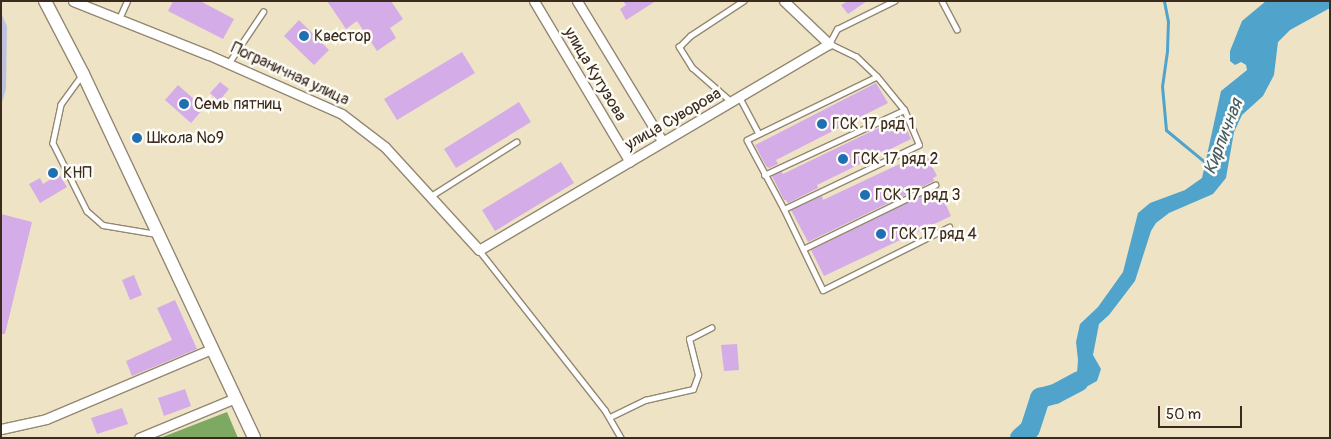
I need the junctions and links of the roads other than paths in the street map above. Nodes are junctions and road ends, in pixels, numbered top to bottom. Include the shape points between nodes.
1 (45, 1) edge
2 (73, 1) edge
3 (127, 1) edge
4 (534, 1) edge
5 (577, 1) edge
6 (743, 1) edge
7 (784, 1) edge
8 (894, 1) edge
9 (942, 1) edge
10 (885, 3) edge
11 (263, 12) dead end
12 (119, 19) junction
13 (957, 29) dead end
14 (829, 44) junction
15 (228, 64) junction
16 (83, 74) junction
17 (877, 77) junction
18 (736, 100) junction
19 (904, 110) junction
20 (759, 133) junction
21 (662, 141) junction
22 (516, 142) dead end
23 (630, 162) junction
24 (764, 175) junction
25 (934, 185) dead end
26 (430, 196) junction
27 (784, 209) junction
28 (949, 227) dead end
29 (157, 234) junction
30 (803, 249) junction
31 (480, 250) junction
32 (711, 328) dead end
33 (212, 348) junction
34 (235, 398) junction
35 (610, 417) junction
36 (1, 429) edge
37 (140, 438) edge
38 (254, 438) edge
39 (621, 438) edge

1 - 16 street
2 - 12 street, Пограничная улица
3 - 12 lane
4 - 23 street, улица Кутузова
5 - 21 street, улица Кутузова
6 - 18 lane via 690,36 679,47 692,68
7 - 14 street
8 - 10 lane
9 - 13 lane
10 - 14 lane via 837,29
11 - 15 lane
12 - 15 street, Пограничная улица
14 - 17 lane via 856,57
14 - 18 street, улица Суворова
15 - 26 street, Пограничная улица via 342,114 385,147
16 - 29 street
16 - 29 lane via 61,105 53,143 87,210 103,225
17 - 19 lane
17 - 20 lane
18 - 20 lane
18 - 21 street, улица Суворова
19 - 24 lane
19 - 27 lane via 919,145
20 - 24 lane via 747,140
21 - 23 street, улица Суворова
22 - 26 lane
23 - 31 street, улица Суворова
24 - 27 lane
25 - 30 lane
26 - 31 street, Пограничная улица
27 - 30 lane
28 - 30 lane via 823,290
29 - 33 street
31 - 35 lane
32 - 35 lane via 689,339 698,375 693,389 645,400
33 - 34 street
33 - 36 street via 46,419
34 - 37 street
34 - 38 street
35 - 39 lane

